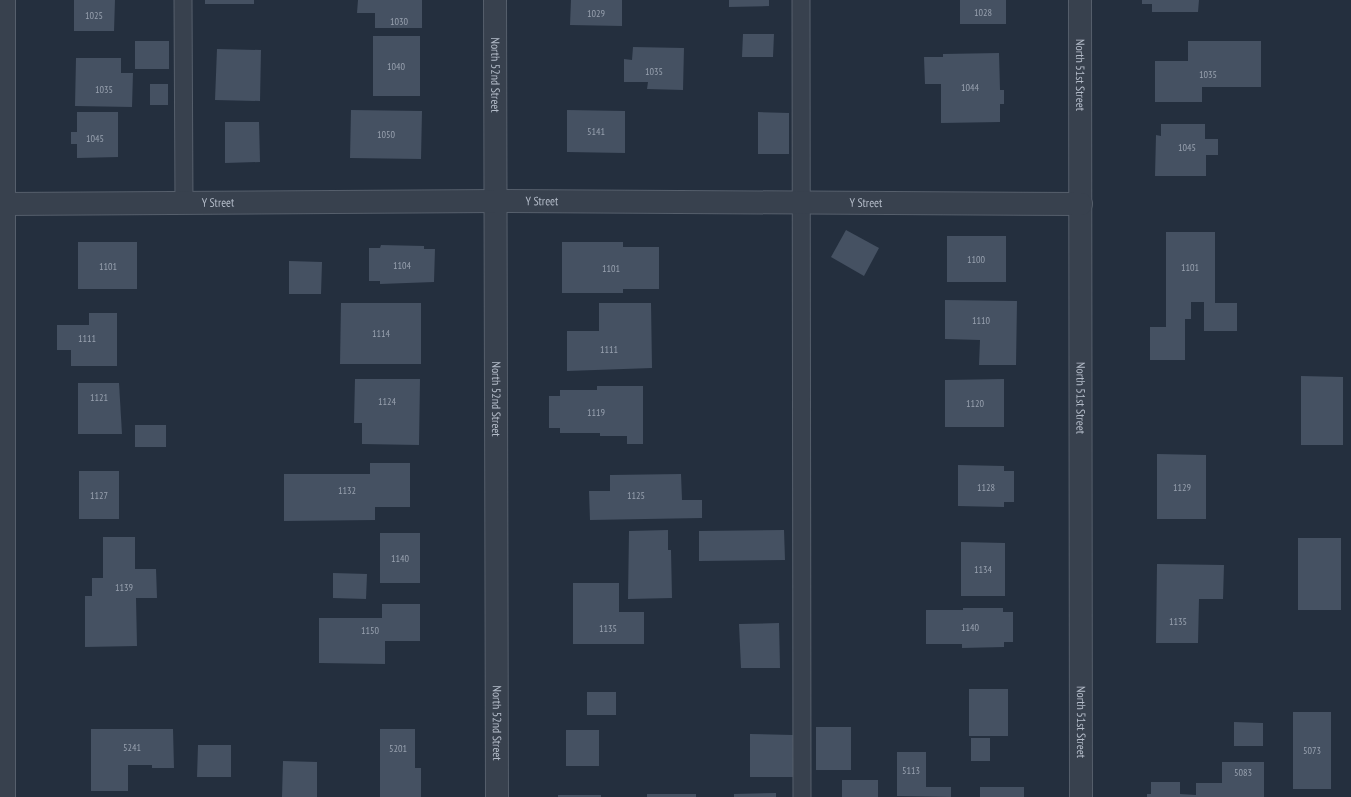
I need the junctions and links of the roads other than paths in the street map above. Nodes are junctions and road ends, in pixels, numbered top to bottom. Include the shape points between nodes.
1 (4, 0) edge
2 (183, 0) edge
3 (495, 0) edge
4 (801, 0) edge
5 (1080, 0) edge
6 (495, 201) junction
7 (184, 203) junction
8 (801, 203) junction
9 (4, 204) junction
10 (1080, 204) junction
11 (4, 797) edge
12 (497, 797) edge
13 (802, 797) edge
14 (1081, 797) edge

1 - 9 street
2 - 7 lane
3 - 6 street, North 52nd Street
4 - 8 lane
5 - 10 street, North 51st Street
6 - 7 street, Y Street
6 - 8 street, Y Street
6 - 12 street, North 52nd Street
7 - 9 street, Y Street
8 - 10 street, Y Street
8 - 13 lane
9 - 11 street
10 - 14 street, North 51st Street

